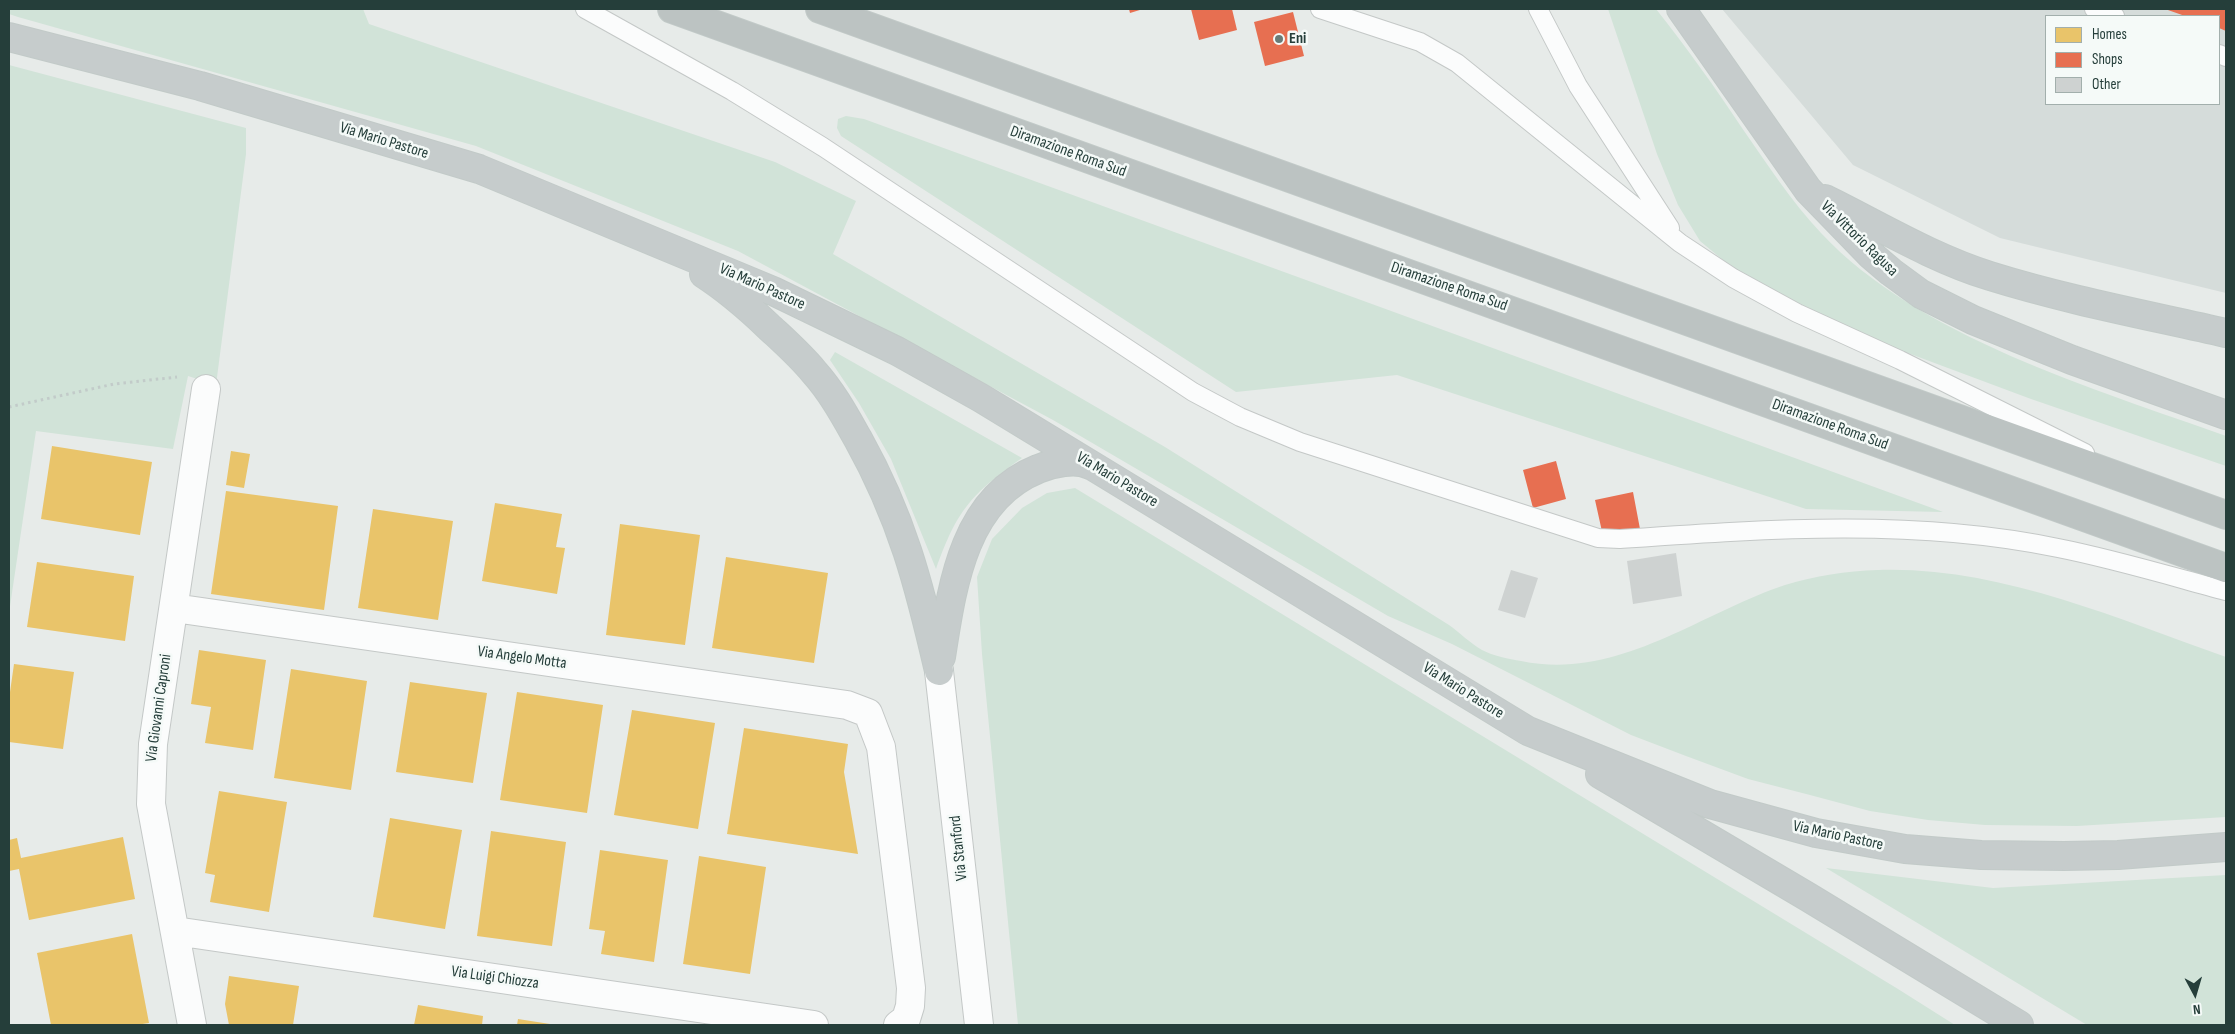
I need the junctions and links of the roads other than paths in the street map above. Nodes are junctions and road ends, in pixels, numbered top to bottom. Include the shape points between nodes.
1 (585, 9) edge
2 (672, 9) edge
3 (820, 9) edge
4 (1320, 9) edge
5 (1538, 9) edge
6 (1681, 9) edge
7 (2094, 9) edge
8 (2112, 15) edge
9 (9, 37) edge
10 (1808, 190) junction
11 (643, 236) junction
12 (1680, 243) junction
13 (2226, 333) edge
14 (206, 389) road end
15 (2226, 415) edge
16 (1136, 491) junction
17 (2168, 494) junction
18 (2226, 515) edge
19 (2226, 568) edge
20 (2226, 591) edge
21 (174, 608) junction
22 (939, 671) junction
23 (1528, 731) junction
24 (2226, 847) edge
25 (175, 931) junction
26 (902, 1022) edge
27 (192, 1025) edge
28 (814, 1025) edge
29 (979, 1025) edge
30 (2019, 1025) edge

1 - 20 lane via 801,133 1193,392 1240,417 1300,442 1598,538 1837,528 1940,532 2057,548
2 - 19 highway, Diramazione Roma Sud
3 - 17 highway
4 - 12 lane via 1420,42 1456,63
5 - 12 lane via 1578,86
6 - 10 highway, Via Vittorio Ragusa
7 - 8 lane
9 - 11 highway, Via Mario Pastore via 200,86 479,169
10 - 13 highway via 1918,246 1988,276 2110,308
10 - 15 highway, Via Vittorio Ragusa via 1871,256 1915,290 1944,306 2026,343
11 - 16 highway, Via Mario Pastore via 773,291 897,351
11 - 22 highway via 732,293 803,359 837,403 879,477 897,518 920,590
12 - 17 lane via 1778,304 1900,360
14 - 21 street, Via Giovanni Caproni
16 - 22 highway via 1088,464 1068,463 1050,464 1033,470 1004,488 980,516 965,548 950,604
16 - 23 highway, Via Mario Pastore
17 - 18 highway
21 - 25 street, Via Giovanni Caproni via 150,783 154,822
21 - 26 street, Via Angelo Motta via 847,705 868,713 880,747 909,969 910,1006
22 - 29 street, Via Stanford
23 - 24 highway, Via Mario Pastore via 1718,806 1816,833 1876,845 2019,856 2118,855
23 - 30 highway
25 - 27 street, Via Giovanni Caproni
25 - 28 street, Via Luigi Chiozza

